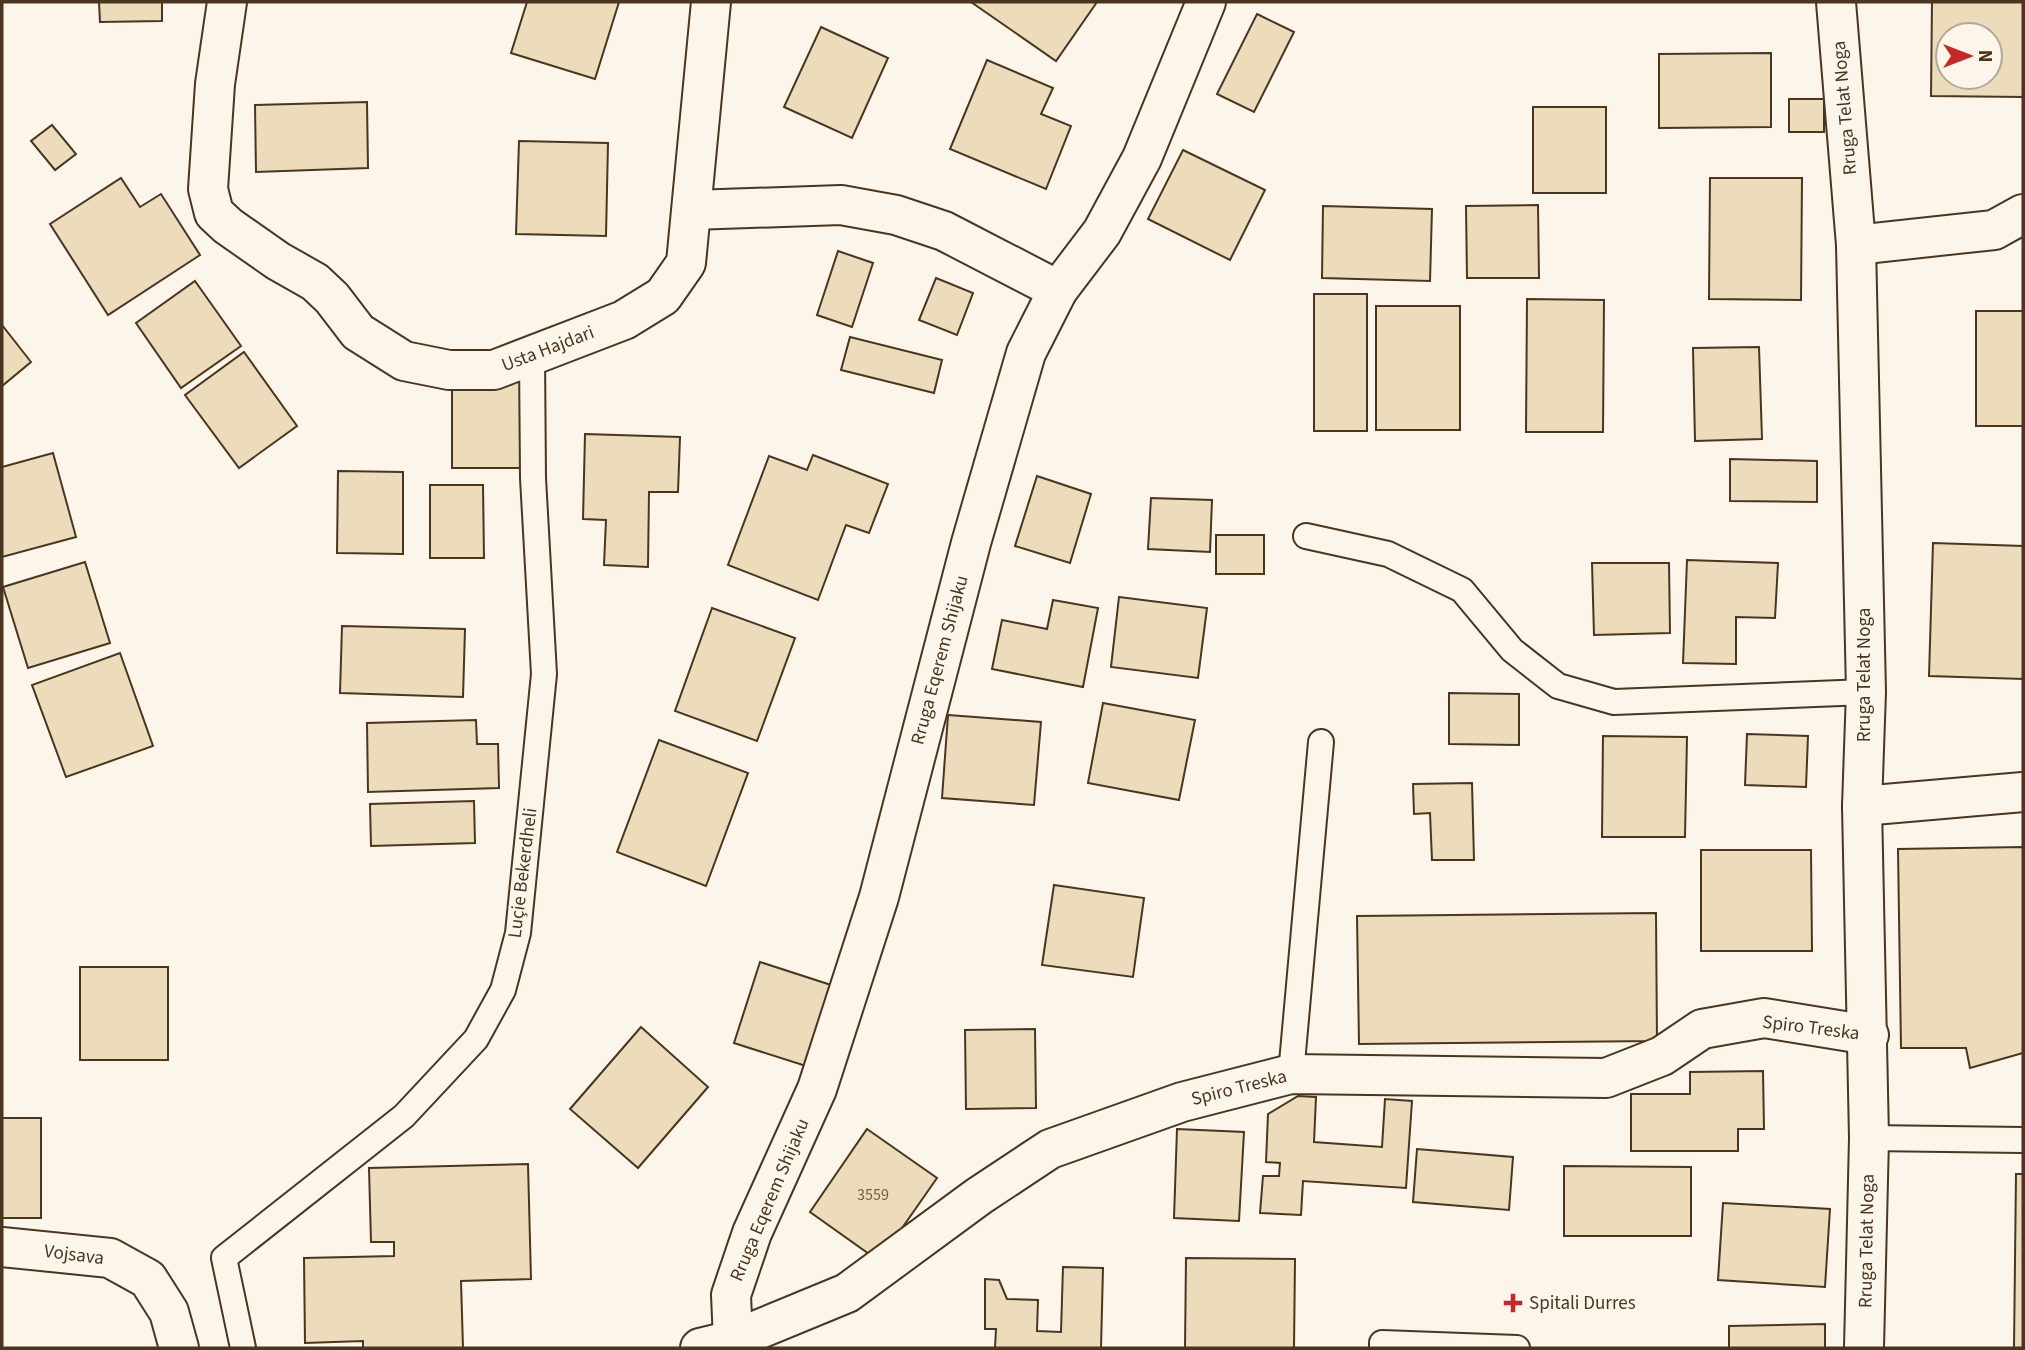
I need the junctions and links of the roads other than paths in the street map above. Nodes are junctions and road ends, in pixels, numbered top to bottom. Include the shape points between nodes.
1 (227, 2) edge
2 (711, 2) edge
3 (1206, 2) edge
4 (1836, 2) edge
5 (692, 210) junction
6 (2023, 214) edge
7 (1856, 246) junction
8 (1058, 290) junction
9 (532, 356) junction
10 (1306, 536) dead end
11 (1866, 692) junction
12 (1321, 742) dead end
13 (2023, 792) edge
14 (1862, 806) junction
15 (1869, 1035) junction
16 (1291, 1074) junction
17 (1870, 1138) junction
18 (2023, 1140) edge
19 (2, 1247) edge
20 (717, 1344) edge
21 (179, 1348) edge
22 (243, 1348) edge
23 (1382, 1348) edge
24 (1517, 1348) edge
25 (1864, 1348) edge

1 - 9 street, Usta Hajdari via 215,84 208,189 214,213 315,282 358,332 404,361 449,370 494,370
2 - 5 street, Usta Hajdari
3 - 8 street, Rruga Eqerem Shijaku via 1142,158 1102,232
4 - 7 street, Rruga Telat Noga
5 - 8 street via 841,205 896,215 944,231
5 - 9 street, Usta Hajdari via 686,263 663,296 624,320
6 - 7 street via 1994,230
7 - 11 street, Rruga Telat Noga
8 - 20 street, Rruga Eqerem Shijaku via 1026,353 971,543 879,897 817,1089 752,1233
9 - 22 lane, Luçie Bekerdheli via 533,478 544,674 518,933 503,990 476,1039 404,1116 224,1258
10 - 11 lane via 1388,554 1462,590 1511,650 1558,685 1614,702
11 - 14 street, Rruga Telat Noga
12 - 16 lane
13 - 14 street
14 - 15 street, Rruga Telat Noga
15 - 16 street, Spiro Treska via 1765,1018 1702,1029 1662,1056 1606,1078
15 - 17 street, Rruga Telat Noga
16 - 20 street, Spiro Treska via 1182,1102 1050,1149 847,1293
17 - 18 lane
17 - 25 street, Rruga Telat Noga
19 - 21 street, Vojsava via 110,1258 148,1279 169,1312
23 - 24 lane via 1382,1343

